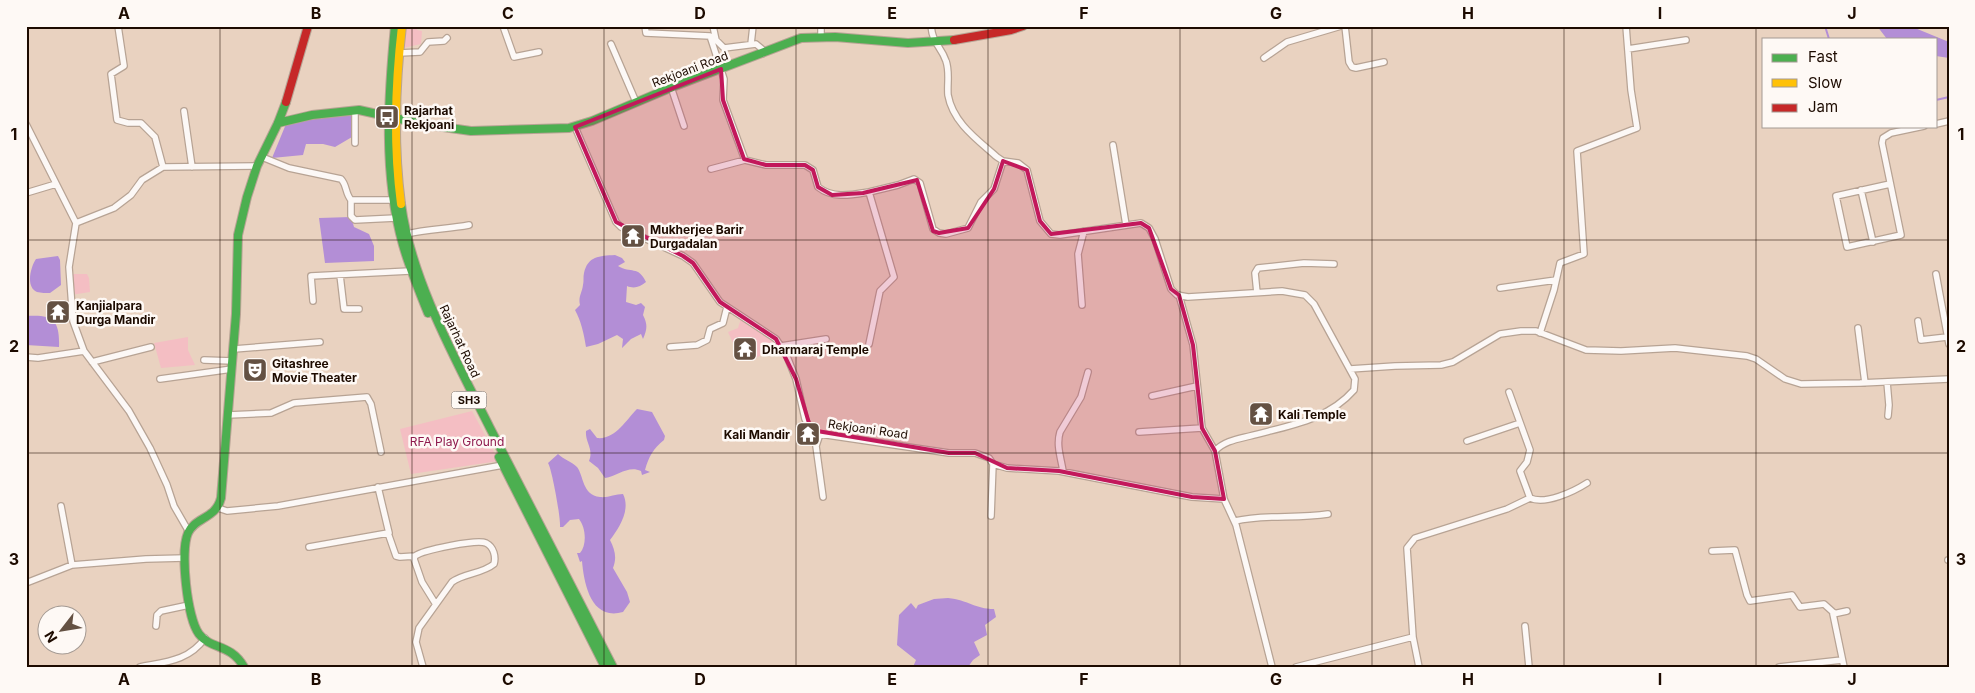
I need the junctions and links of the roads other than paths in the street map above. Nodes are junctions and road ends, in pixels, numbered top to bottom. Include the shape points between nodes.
1 (118, 26) edge
2 (308, 26) edge
3 (395, 26) edge
4 (402, 26) edge
5 (503, 26) edge
6 (645, 26) edge
7 (713, 26) edge
8 (753, 26) edge
9 (820, 26) edge
10 (931, 26) edge
11 (1023, 26) edge
12 (1343, 26) edge
13 (1626, 26) edge
14 (821, 35) junction
15 (447, 38) dead end
16 (1686, 40) dead end
17 (934, 43) junction
18 (611, 44) dead end
19 (751, 44) junction
20 (1628, 49) junction
21 (539, 52) dead end
22 (399, 53) junction
23 (762, 54) junction
24 (1264, 58) dead end
25 (1384, 62) dead end
26 (721, 69) junction
27 (671, 87) junction
28 (636, 102) junction
29 (184, 111) dead end
30 (355, 111) junction
31 (391, 117) junction
32 (278, 123) junction
33 (26, 124) edge
34 (575, 126) junction
35 (684, 126) dead end
36 (1915, 128) edge
37 (354, 143) dead end
38 (1113, 144) dead end
39 (262, 157) junction
40 (744, 160) junction
41 (1003, 161) junction
42 (258, 166) junction
43 (192, 167) junction
44 (163, 168) junction
45 (711, 169) dead end
46 (56, 184) junction
47 (1890, 184) junction
48 (1861, 190) junction
49 (869, 192) junction
50 (26, 193) edge
51 (351, 200) junction
52 (393, 200) junction
53 (396, 218) junction
54 (76, 223) junction
55 (469, 225) dead end
56 (1126, 225) junction
57 (1084, 232) junction
58 (407, 234) junction
59 (1873, 242) junction
60 (1334, 264) dead end
61 (410, 271) junction
62 (340, 274) junction
63 (1936, 274) dead end
64 (1556, 280) junction
65 (1500, 288) dead end
66 (1257, 292) junction
67 (1179, 295) junction
68 (313, 301) dead end
69 (1082, 305) dead end
70 (726, 307) junction
71 (359, 310) dead end
72 (1918, 321) dead end
73 (1858, 328) dead end
74 (1540, 333) junction
75 (1947, 337) junction
76 (826, 338) dead end
77 (320, 342) dead end
78 (869, 344) dead end
79 (1949, 344) edge
80 (781, 346) junction
81 (151, 347) dead end
82 (670, 347) dead end
83 (234, 349) junction
84 (84, 351) junction
85 (26, 357) edge
86 (204, 360) dead end
87 (92, 362) junction
88 (232, 365) junction
89 (1350, 369) junction
90 (1088, 372) dead end
91 (160, 379) dead end
92 (1949, 379) edge
93 (1886, 382) junction
94 (1865, 383) junction
95 (1197, 386) junction
96 (1509, 392) dead end
97 (1152, 396) dead end
98 (228, 415) junction
99 (1888, 416) dead end
100 (1520, 423) junction
101 (1202, 428) junction
102 (1139, 432) dead end
103 (820, 434) junction
104 (1467, 441) dead end
105 (1215, 450) junction
106 (381, 452) dead end
107 (993, 464) junction
108 (503, 465) junction
109 (1063, 471) junction
110 (1586, 483) dead end
111 (378, 487) junction
112 (823, 497) dead end
113 (1530, 498) junction
114 (1224, 499) junction
115 (61, 506) dead end
116 (218, 508) junction
117 (1328, 514) dead end
118 (991, 516) dead end
119 (1235, 521) junction
120 (189, 532) junction
121 (389, 533) junction
122 (309, 547) dead end
123 (1712, 551) dead end
124 (415, 556) junction
125 (185, 558) junction
126 (72, 566) junction
127 (26, 583) edge
128 (435, 603) junction
129 (189, 605) junction
130 (1847, 611) dead end
131 (1834, 613) junction
132 (156, 626) dead end
133 (1525, 626) dead end
134 (1413, 637) junction
135 (205, 638) junction
136 (1842, 660) junction
137 (140, 667) edge
138 (244, 667) edge
139 (423, 667) edge
140 (605, 667) edge
141 (613, 667) edge
142 (1272, 667) edge
143 (1296, 667) edge
144 (1419, 667) edge
145 (1529, 667) edge
146 (1778, 667) edge
147 (1844, 667) edge

1 - 44 street via 124,66 111,74 117,120 141,123 155,137
2 - 32 street
3 - 31 street, Rajarhat Road / SH3 via 390,70
4 - 22 street, Rajarhat Road / SH3
5 - 21 street via 514,57
6 - 26 street via 646,33 710,36
7 - 19 street via 716,40 724,48
8 - 19 street
9 - 14 street
10 - 17 street
11 - 17 street, Rekjoani Road
12 - 24 street via 1287,42
12 - 25 street via 1352,67
13 - 20 street
14 - 17 street, Rekjoani Road via 894,43
14 - 23 street, Rekjoani Road via 801,38
15 - 22 street via 428,42 420,52
16 - 20 street
17 - 41 street via 946,59 949,97 960,122
18 - 28 street
19 - 23 street via 762,49
20 - 64 street via 1637,128 1577,151 1584,254 1560,263
22 - 31 street, Rajarhat Road / SH3
23 - 26 street, Rekjoani Road
26 - 27 street, Rekjoani Road
26 - 40 street via 723,100
27 - 28 street, Rekjoani Road
27 - 35 street
28 - 34 street, Rekjoani Road
29 - 43 street
30 - 31 street, Rekjoani Road
30 - 32 street, Rekjoani Road via 312,115
30 - 37 street
31 - 34 street, Rekjoani Road via 471,131
31 - 52 street, Rajarhat Road / SH3
31 - 58 street, Rajarhat Road / SH3 via 398,188
32 - 39 street
33 - 46 street
34 - 70 street, Rekjoani Road via 616,222 629,232 693,263
36 - 47 street via 1882,138
38 - 56 street
39 - 42 street
39 - 51 street via 289,168 341,179
40 - 45 street
40 - 49 street via 766,165 806,166 813,170 818,187 832,195
41 - 49 street via 994,189 981,202 968,228 962,231 946,234 933,229 917,180
41 - 57 street via 1018,163 1027,170 1037,213 1045,229 1060,235
42 - 43 street
42 - 83 street via 238,235
43 - 44 street
44 - 54 street via 142,180 122,203
46 - 50 street
46 - 54 street
47 - 48 street
47 - 59 street via 1901,235
48 - 59 street
48 - 59 street via 1836,196 1847,246
49 - 78 street via 894,277 880,291
51 - 52 street
51 - 53 street via 351,216 355,220
52 - 53 street, Rajarhat Road / SH3
53 - 61 street, Rajarhat Road / SH3
54 - 84 street via 69,267 73,321
55 - 58 street
56 - 57 street
56 - 67 street via 1141,224 1149,228 1171,289
57 - 69 street via 1078,254
58 - 141 street, Rajarhat Road / SH3 via 424,288 455,358
60 - 66 street via 1304,263 1258,268 1255,273
61 - 62 street
61 - 108 street, Rajarhat Road / SH3
62 - 68 street via 311,276
62 - 71 street via 344,309
63 - 75 street
64 - 65 street
64 - 74 street
66 - 67 street
66 - 89 street via 1288,292 1309,298
67 - 95 street via 1193,345
70 - 80 street, Rekjoani Road via 776,339
70 - 82 street via 723,323 710,329 707,340 697,345
72 - 75 street via 1921,340
73 - 94 street
74 - 89 street via 1521,330 1500,334 1441,365
74 - 94 street via 1586,350 1621,352 1675,348 1747,356 1785,379 1801,384
75 - 79 street
76 - 80 street
77 - 83 street
80 - 103 street, Rekjoani Road via 796,379 805,419 811,430
81 - 87 street
83 - 88 street
84 - 85 street
84 - 87 street
86 - 88 street
87 - 120 street via 129,411
88 - 91 street
88 - 98 street
89 - 105 street via 1355,379 1354,390 1338,404 1309,421 1231,441
90 - 109 street via 1082,397 1058,438
92 - 93 street
93 - 94 street
93 - 99 street
95 - 97 street
95 - 101 street
96 - 100 street
98 - 106 street via 272,413 294,403 367,397
98 - 116 street
100 - 104 street
100 - 113 street via 1530,450 1520,474
101 - 102 street
101 - 105 street
103 - 107 street, Rekjoani Road via 949,453 975,453 989,458
103 - 112 street via 816,446
105 - 114 street
107 - 109 street, Rekjoani Road
107 - 118 street
108 - 111 street
108 - 140 street, Rajarhat Road / SH3
109 - 114 street, Rekjoani Road via 1192,497
110 - 113 street via 1569,493 1538,500
111 - 116 street via 278,506 228,512
111 - 121 street
113 - 134 street via 1410,542 1407,548
114 - 119 street
115 - 126 street
116 - 120 street
117 - 119 street
119 - 142 street
120 - 125 street
121 - 122 street
121 - 124 street via 396,556
123 - 131 street via 1735,550 1750,601 1792,595 1800,607 1824,604
124 - 128 street via 422,582
124 - 128 street via 460,544 483,543 494,552 494,564 490,568 458,577
125 - 126 street
125 - 129 street
126 - 127 street
128 - 139 street via 416,636
129 - 132 street via 161,611 157,614
129 - 135 street via 193,624
130 - 131 street
131 - 136 street
133 - 145 street
134 - 143 street
134 - 144 street
135 - 137 street via 190,654
135 - 138 street via 230,650
136 - 146 street
136 - 147 street

